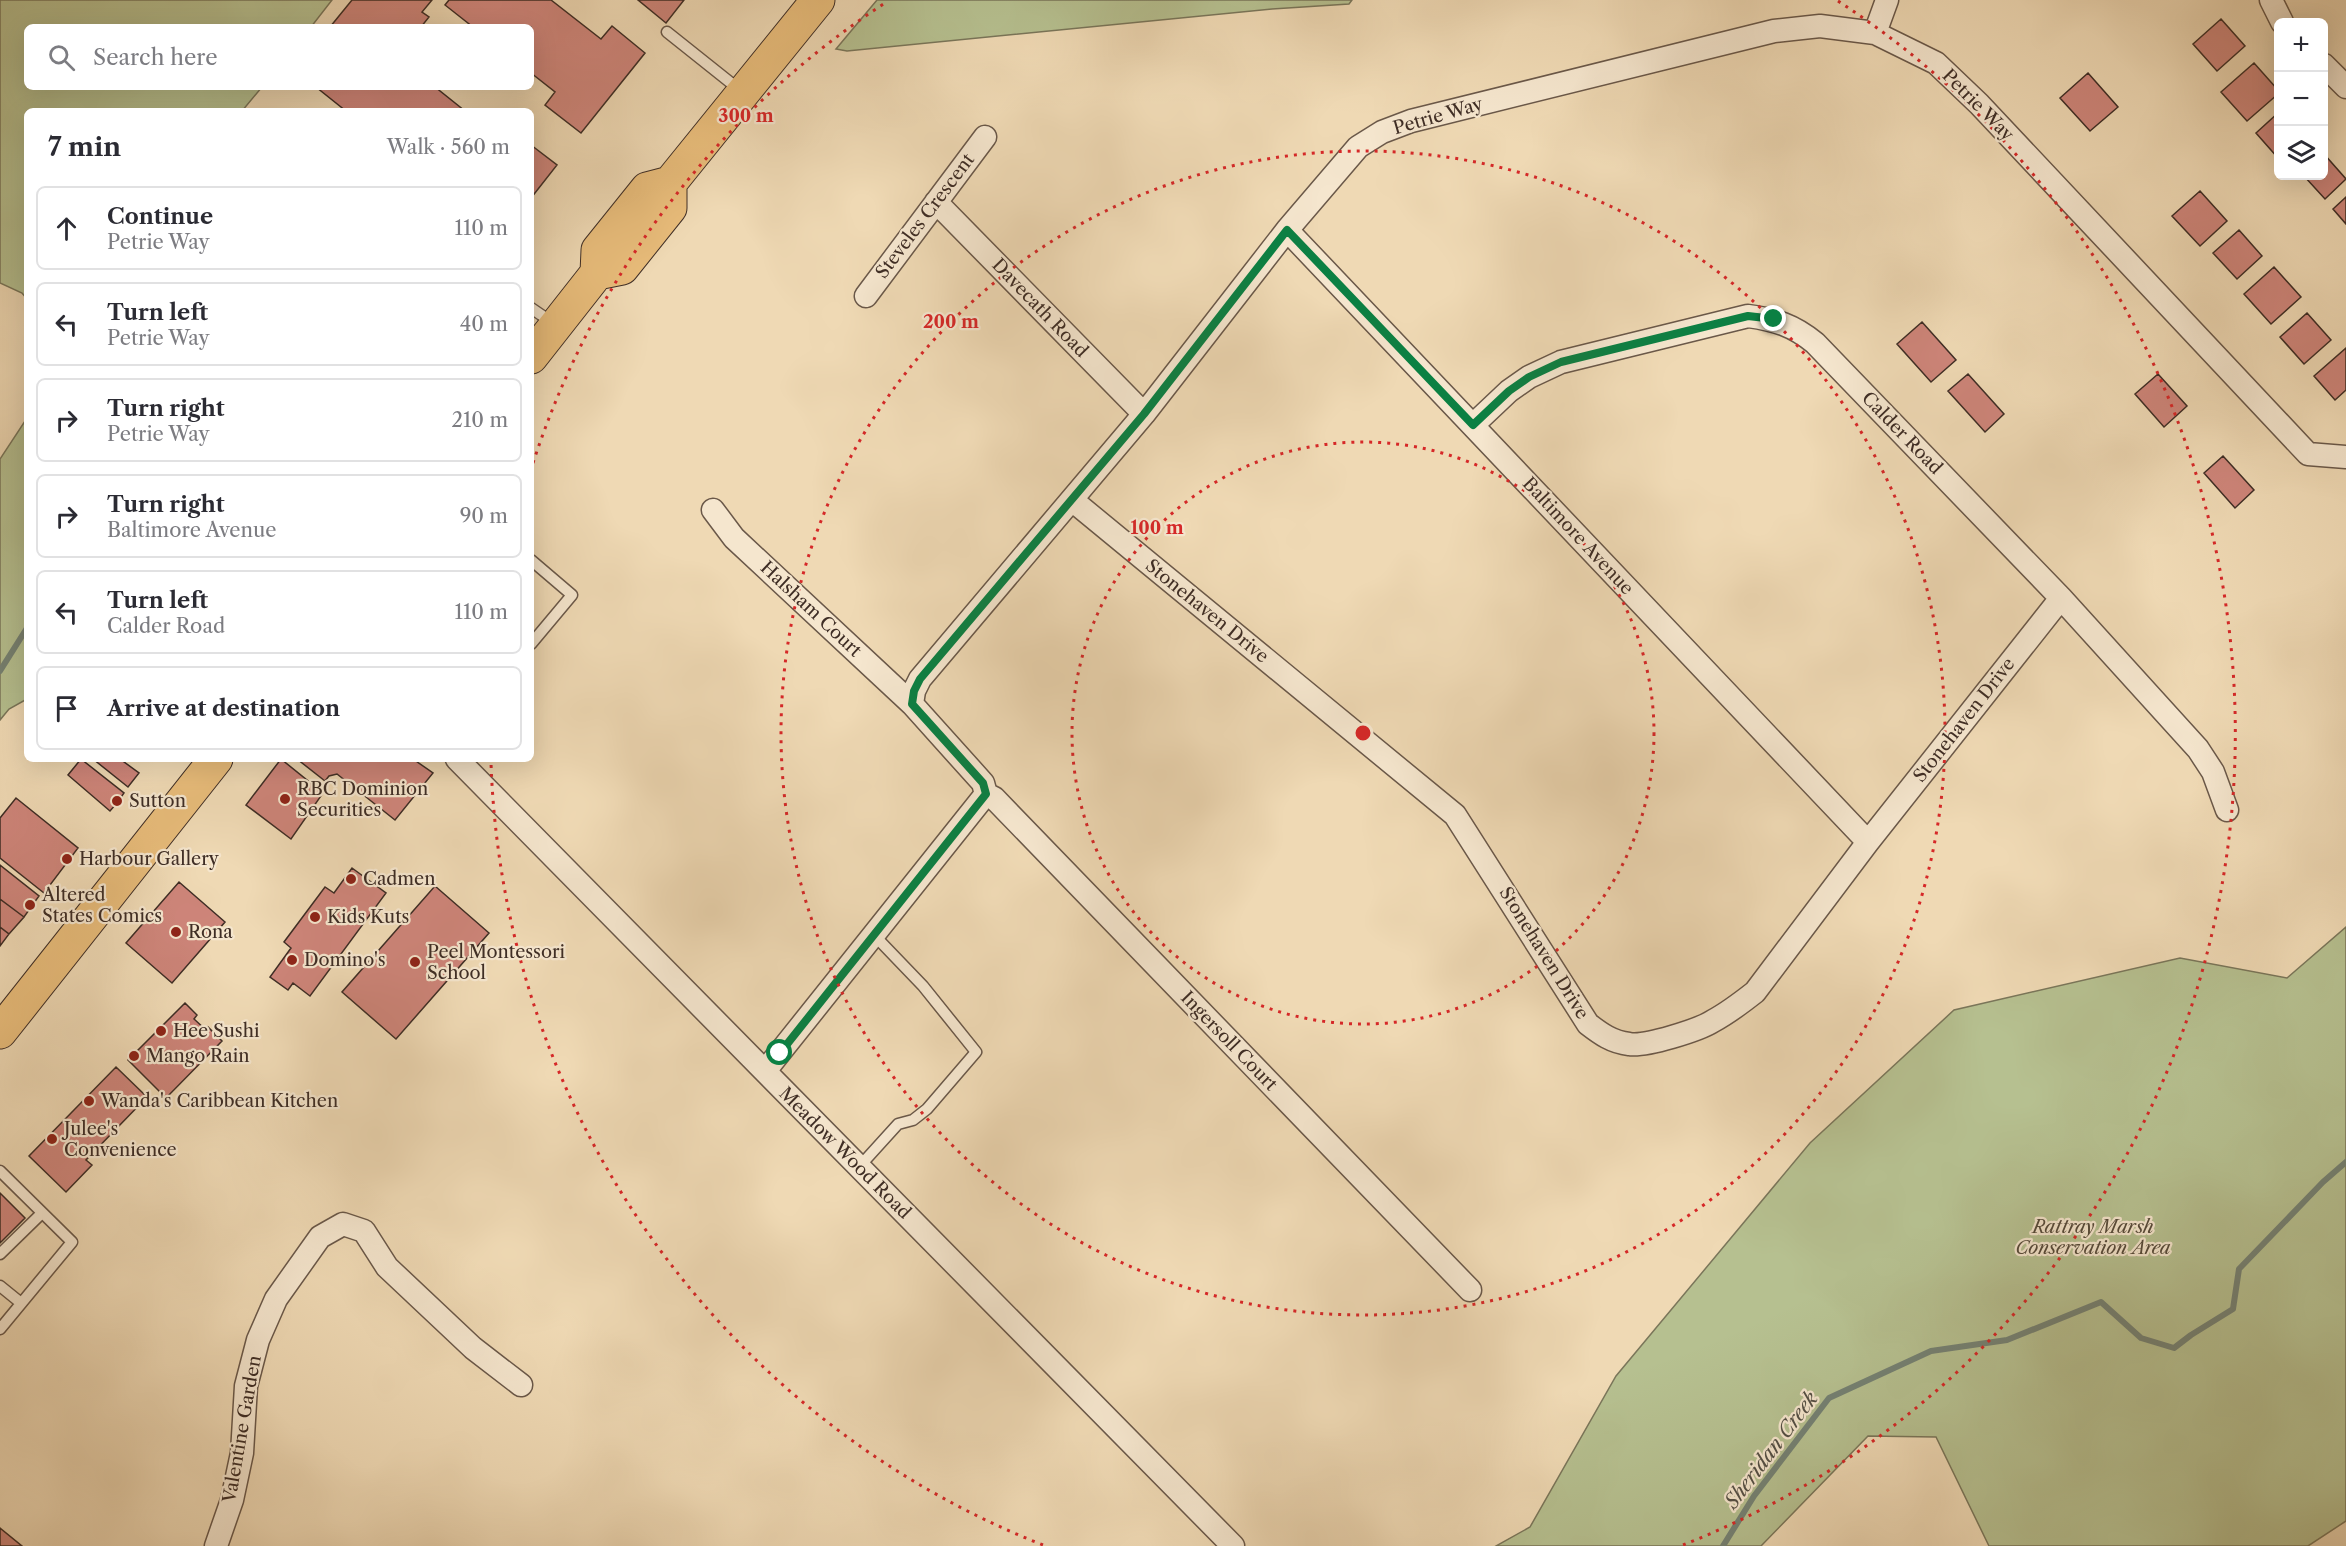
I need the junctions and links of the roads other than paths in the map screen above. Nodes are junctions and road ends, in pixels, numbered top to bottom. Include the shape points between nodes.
1 (818, 0) edge
2 (1887, 0) edge
3 (2271, 0) edge
4 (2280, 18) edge
5 (667, 32) dead end
6 (1875, 33) junction
7 (2328, 68) edge
8 (2346, 87) edge
9 (743, 93) junction
10 (985, 137) dead end
11 (936, 202) junction
12 (1287, 230) junction
13 (866, 296) dead end
14 (543, 316) edge
15 (534, 347) edge
16 (1144, 414) junction
17 (1473, 425) junction
18 (2346, 457) edge
19 (1072, 500) junction
20 (713, 510) dead end
21 (534, 563) edge
22 (2061, 598) junction
23 (534, 640) edge
24 (912, 704) junction
25 (214, 762) edge
26 (460, 762) edge
27 (986, 794) junction
28 (2227, 810) dead end
29 (1868, 842) junction
30 (873, 935) junction
31 (0, 1032) edge
32 (765, 1071) junction
33 (859, 1167) junction
34 (0, 1170) edge
35 (42, 1213) junction
36 (0, 1254) edge
37 (0, 1286) edge
38 (1470, 1290) dead end
39 (21, 1303) junction
40 (0, 1329) edge
41 (521, 1385) dead end
42 (216, 1546) edge
43 (1233, 1546) edge

1 - 9 main road
2 - 6 street
3 - 4 street
5 - 9 lane
6 - 12 street, Petrie Way via 1820,26 1774,31 1411,121 1358,147
6 - 18 street, Petrie Way via 1936,63 1979,104 2308,454
7 - 8 street
9 - 14 main road via 670,183 647,189 598,250 597,273
10 - 11 street, Steveles Crescent
11 - 13 street, Steveles Crescent
11 - 16 street, Davecath Road
12 - 16 street, Petrie Way
12 - 17 street, Baltimore Avenue
14 - 15 main road
16 - 19 street, Petrie Way
17 - 22 street, Calder Road via 1509,391 1561,362 1748,316 1774,319 1815,343
17 - 29 street, Baltimore Avenue
19 - 24 street, Petrie Way via 920,679
19 - 29 street, Stonehaven Drive via 1455,815 1588,1024 1608,1039 1631,1045 1652,1042 1710,1023 1734,1009 1755,992
20 - 24 street, Halsham Court via 734,538
21 - 23 lane via 572,595
22 - 28 street, Calder Road via 2198,749 2213,772
22 - 29 street, Stonehaven Drive
24 - 27 street via 983,783
25 - 31 main road
26 - 32 street, Meadow Wood Road
27 - 30 street
27 - 38 street, Ingersoll Court
30 - 32 street
30 - 33 lane via 923,986 976,1052 927,1109 913,1120 898,1124
32 - 33 street, Meadow Wood Road
33 - 43 street, Meadow Wood Road
34 - 35 lane
35 - 36 lane
35 - 39 lane via 72,1242
37 - 39 lane
39 - 40 lane
41 - 42 street, Valentine Garden via 473,1348 387,1267 364,1231 343,1224 320,1237 276,1299 258,1340 246,1386 242,1453 232,1500

